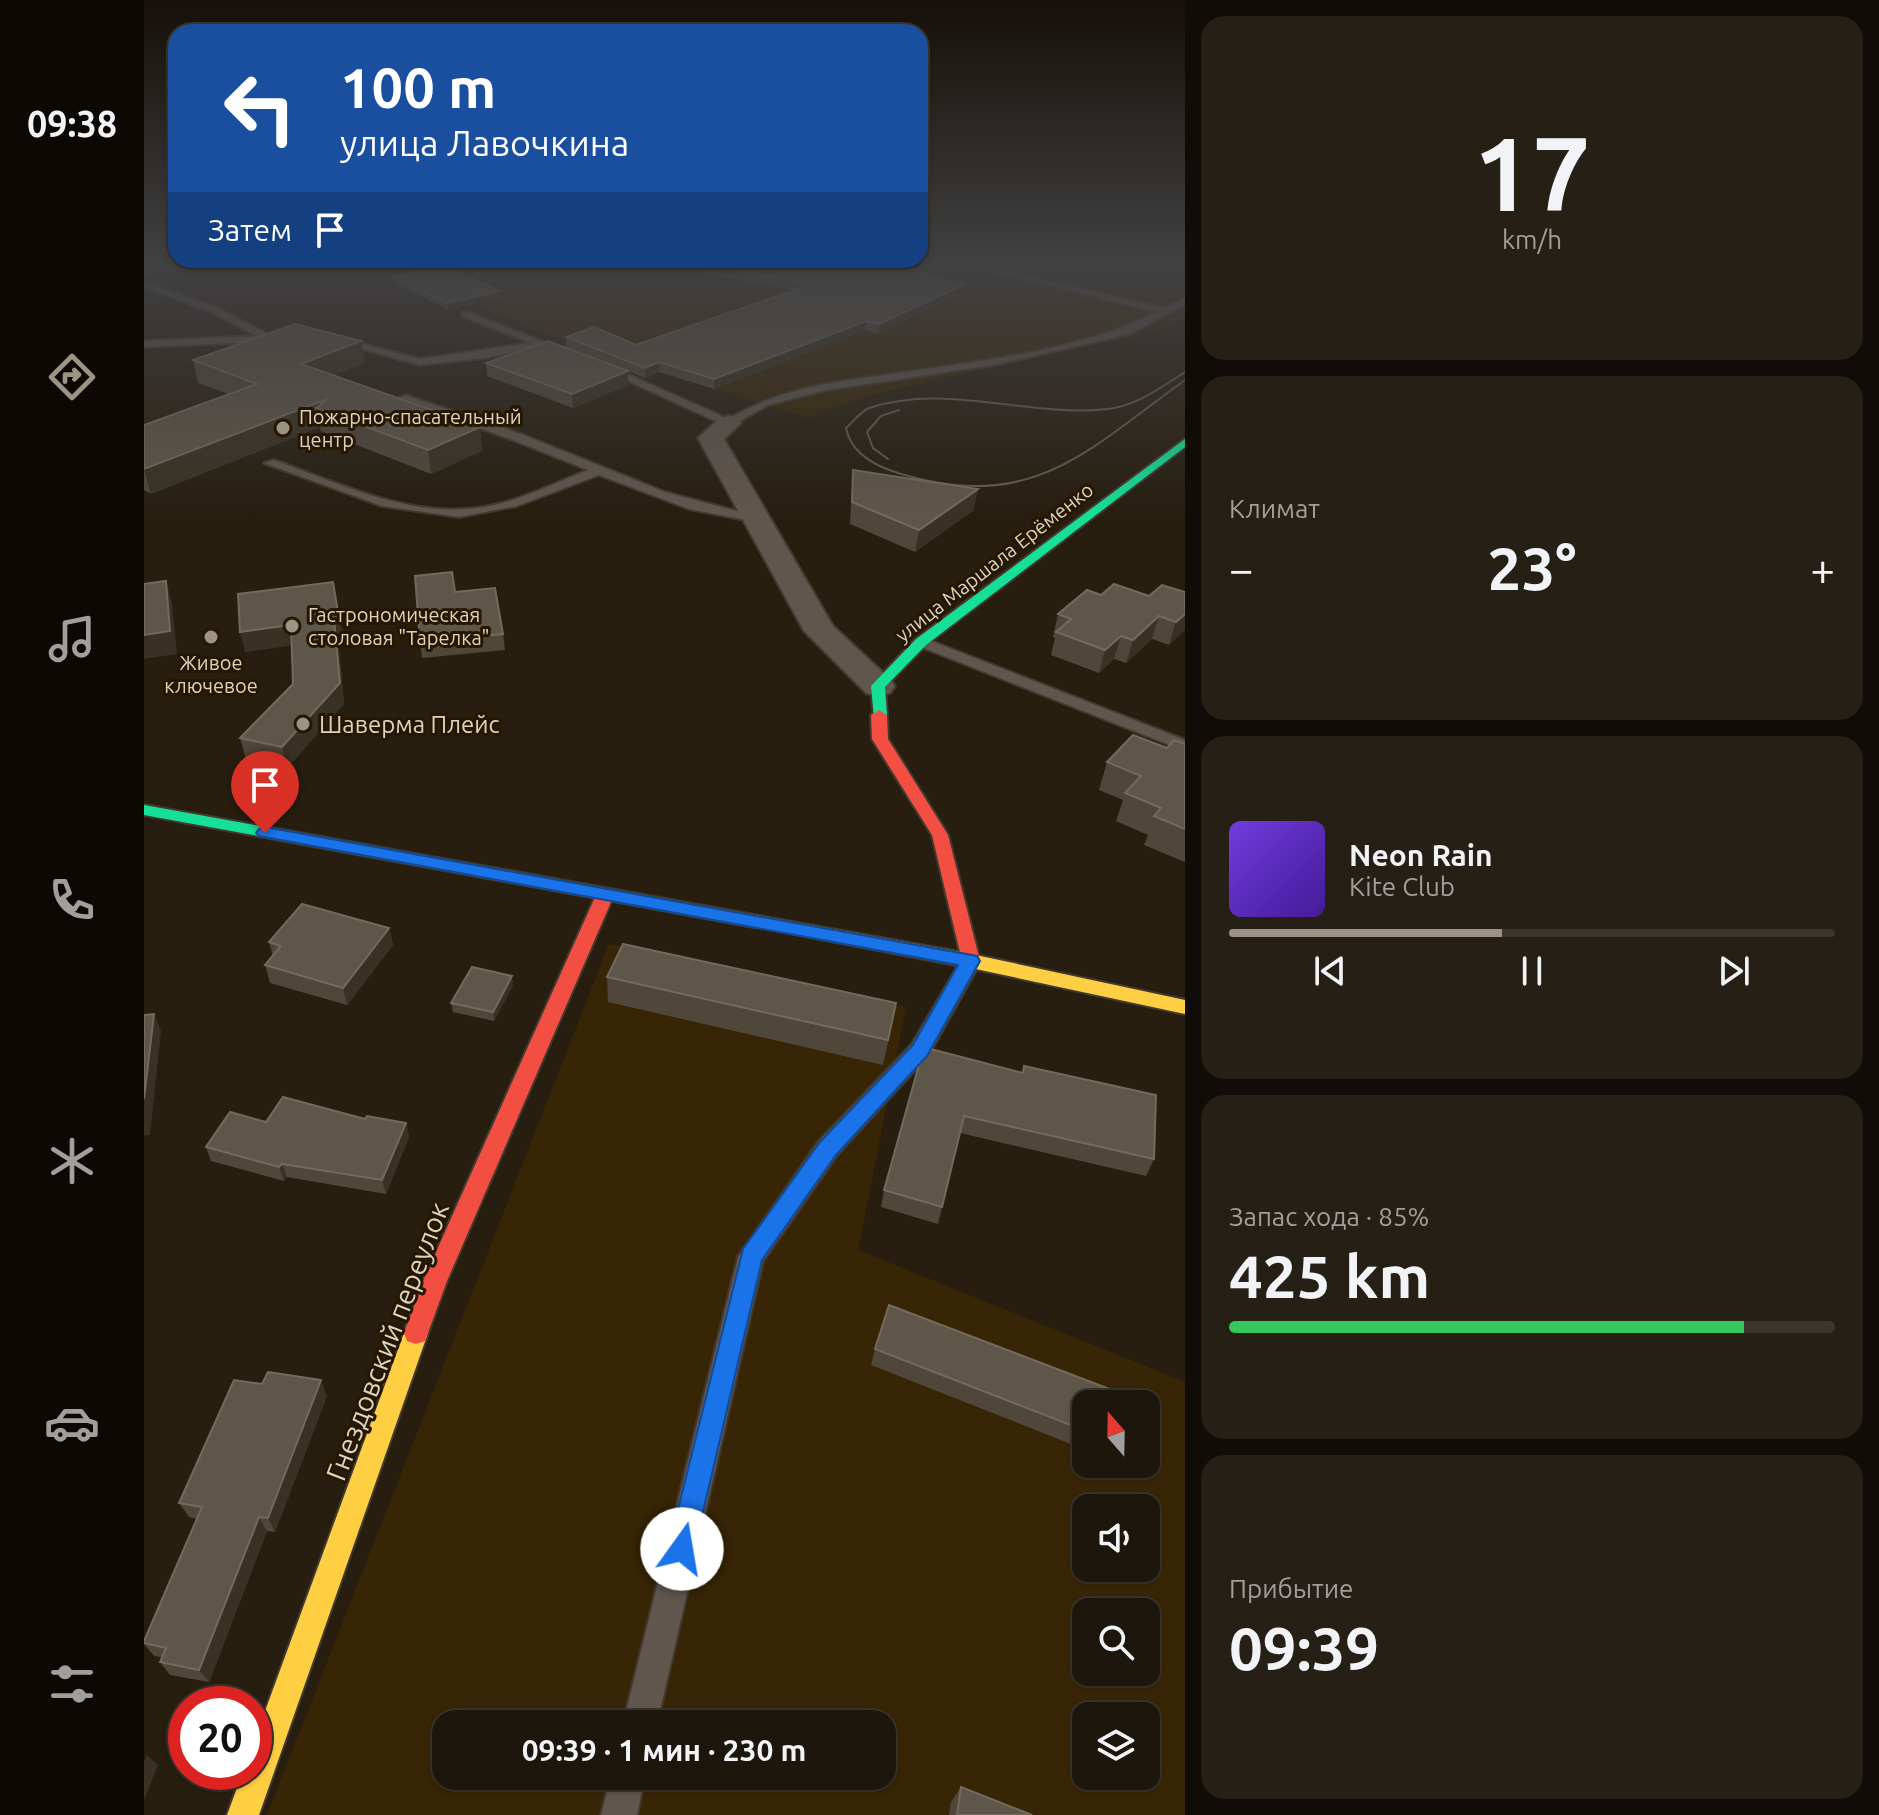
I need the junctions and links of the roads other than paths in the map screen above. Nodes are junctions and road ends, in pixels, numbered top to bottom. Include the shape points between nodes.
1 (355, 345) edge
2 (538, 345) edge
3 (544, 345) edge
4 (1070, 345) edge
5 (582, 359) edge
6 (596, 365) edge
7 (405, 398) edge
8 (729, 423) junction
9 (1185, 442) edge
10 (270, 463) dead end
11 (600, 470) junction
12 (756, 518) junction
13 (921, 642) junction
14 (878, 686) junction
15 (1185, 746) edge
16 (144, 810) edge
17 (605, 895) junction
18 (971, 961) junction
19 (1185, 1007) edge
20 (643, 1710) edge
21 (625, 1790) edge
22 (243, 1815) edge
23 (619, 1815) edge

1 - 2 lane via 420,362
3 - 5 lane
4 - 8 lane via 994,362 825,387 764,403
6 - 8 lane
7 - 11 lane
8 - 12 street via 711,438
9 - 13 main road, улица Маршала Ерёменко
10 - 11 lane via 392,507 461,514 501,506
11 - 12 lane via 694,506
12 - 14 street via 820,631
13 - 14 main road, улица Маршала Ерёменко
13 - 15 lane
14 - 18 main road via 880,739 940,835
16 - 17 main road
17 - 18 main road
17 - 22 main road, Гнездовский переулок via 435,1281
18 - 19 main road
18 - 20 lane via 920,1050 828,1148 751,1257
21 - 23 lane

